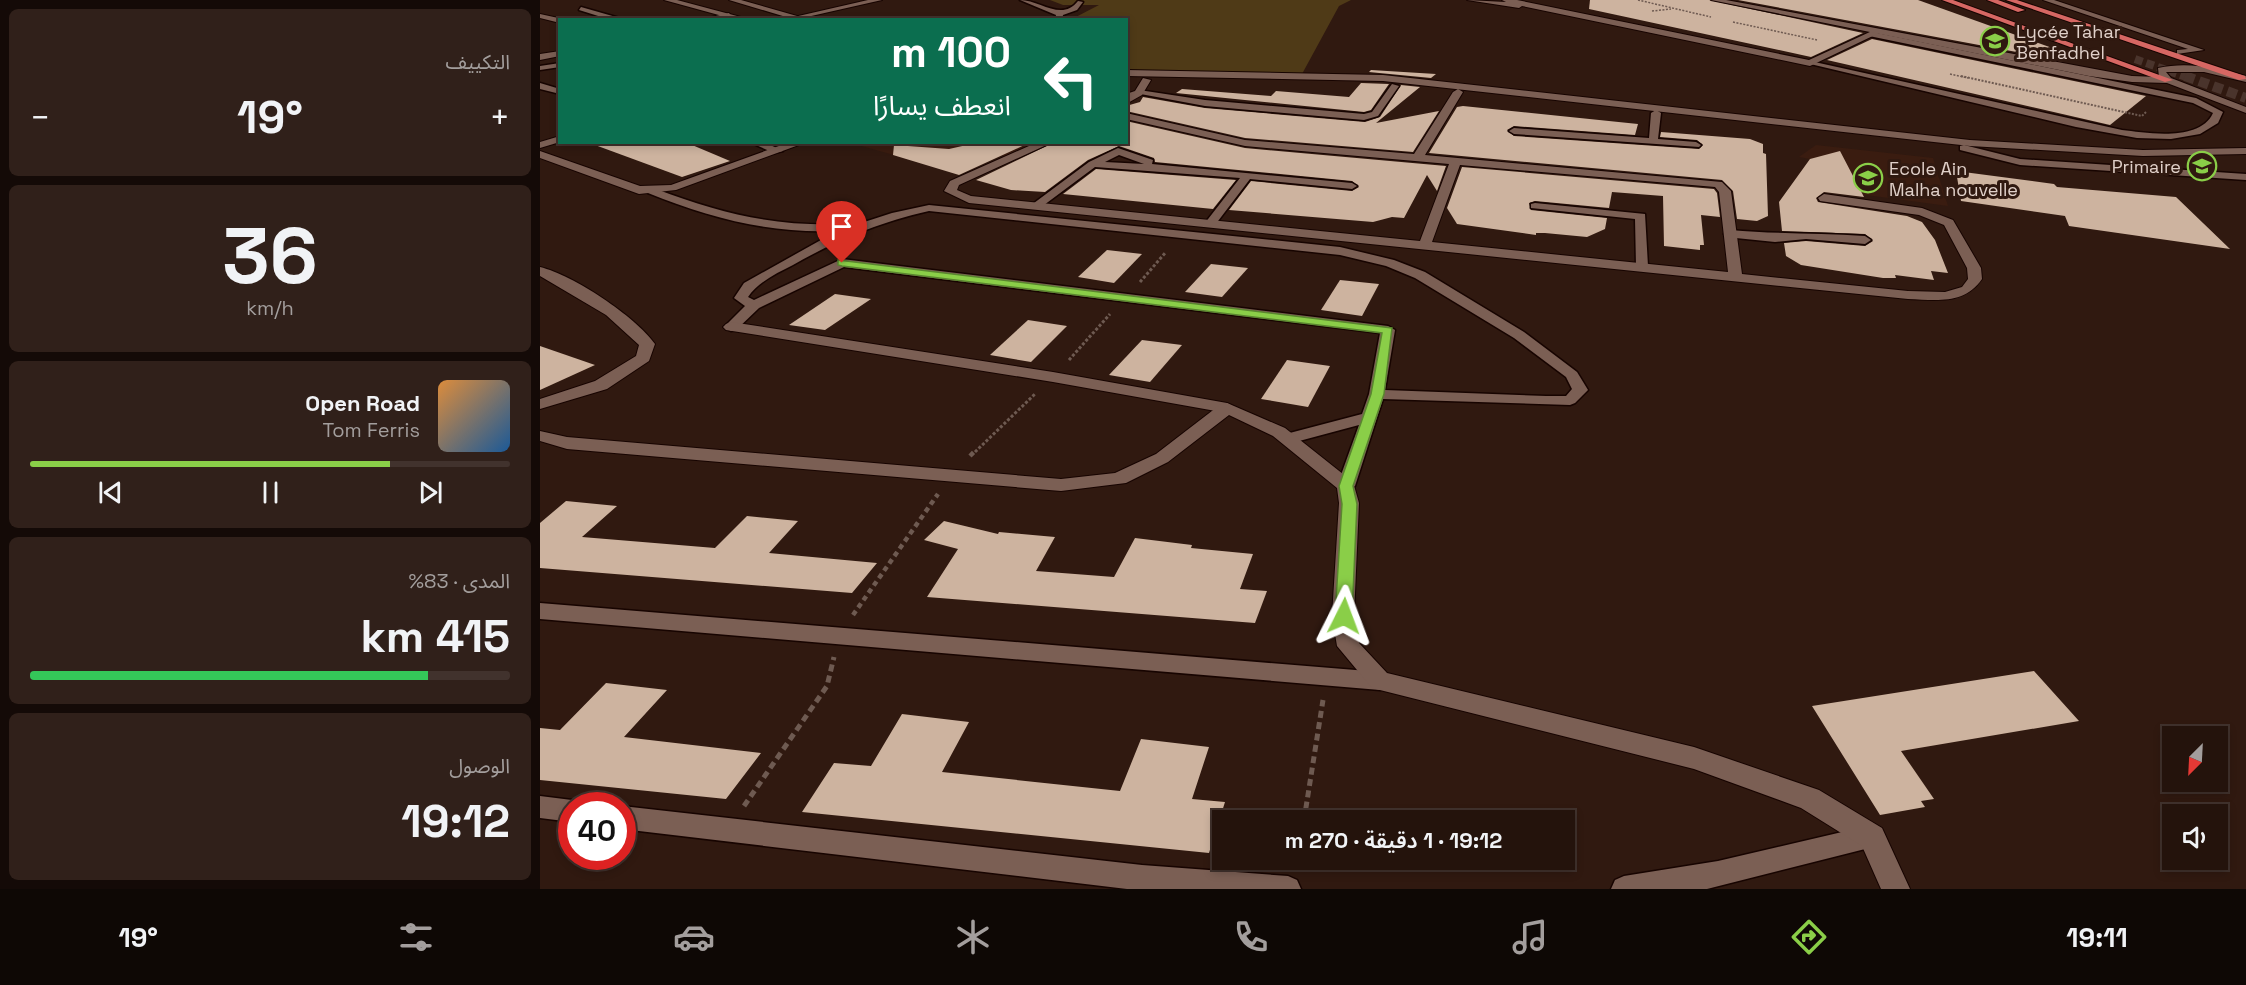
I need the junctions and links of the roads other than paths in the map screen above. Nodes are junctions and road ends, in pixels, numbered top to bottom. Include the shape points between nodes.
1 (668, 0) edge
2 (733, 0) edge
3 (832, 0) edge
4 (878, 0) edge
5 (1023, 0) edge
6 (1471, 0) edge
7 (1506, 0) edge
8 (1715, 0) edge
9 (1733, 0) edge
10 (1946, 0) edge
11 (1966, 0) edge
12 (1991, 0) edge
13 (2010, 0) edge
14 (2047, 0) edge
15 (1070, 1) edge
16 (1091, 1) edge
17 (1080, 2) junction
18 (854, 5) junction
19 (581, 9) dead end
20 (1547, 9) junction
21 (729, 15) junction
22 (540, 16) edge
23 (798, 17) junction
24 (1059, 17) edge
25 (614, 18) edge
26 (718, 18) edge
27 (740, 18) edge
28 (801, 18) edge
29 (558, 22) edge
30 (558, 24) edge
31 (550, 27) dead end
32 (1873, 33) junction
33 (1915, 39) junction
34 (2180, 52) dead end
35 (558, 53) edge
36 (540, 57) edge
37 (2156, 57) tunnel mouth
38 (2135, 59) tunnel mouth
39 (1810, 63) junction
40 (558, 65) edge
41 (540, 68) edge
42 (1128, 73) edge
43 (2244, 78) edge
44 (1128, 80) edge
45 (1146, 80) junction
46 (2168, 80) junction
47 (540, 86) edge
48 (1395, 87) junction
49 (558, 91) edge
50 (1458, 92) junction
51 (1139, 93) junction
52 (1128, 98) edge
53 (2246, 110) edge
54 (1656, 113) junction
55 (1128, 116) edge
56 (1514, 131) dead end
57 (558, 140) edge
58 (1653, 142) junction
59 (759, 144) edge
60 (797, 144) edge
61 (1043, 144) edge
62 (540, 145) edge
63 (1696, 145) dead end
64 (1964, 148) junction
65 (778, 151) junction
66 (2246, 151) edge
67 (540, 154) edge
68 (1418, 157) junction
69 (2246, 159) edge
70 (1456, 160) junction
71 (1247, 176) junction
72 (2246, 177) edge
73 (1352, 186) dead end
74 (652, 191) junction
75 (1824, 198) dead end
76 (1036, 206) junction
77 (1535, 206) dead end
78 (1211, 223) junction
79 (860, 226) junction
80 (1730, 234) junction
81 (1865, 240) dead end
82 (1425, 244) junction
83 (1642, 266) junction
84 (540, 271) edge
85 (1735, 276) junction
86 (754, 305) junction
87 (731, 327) joint
88 (1377, 394) junction
89 (540, 404) edge
90 (1227, 408) junction
91 (1370, 417) junction
92 (540, 436) edge
93 (1288, 439) junction
94 (1346, 486) junction
95 (540, 611) edge
96 (1380, 681) junction
97 (540, 807) edge
98 (558, 809) edge
99 (636, 819) edge
100 (1872, 837) junction
101 (1288, 889) edge
102 (1624, 889) edge
103 (1896, 889) edge

1 - 21 street
2 - 23 street
3 - 18 street
4 - 18 street
5 - 24 lane
6 - 20 street
7 - 20 street
8 - 32 street
9 - 33 street
10 - 46 highway
11 - 38 highway
12 - 37 highway
13 - 43 highway
14 - 34 street via 2200,50
15 - 17 lane
16 - 17 lane
17 - 24 lane
18 - 23 street
19 - 25 lane
20 - 39 street
21 - 26 street
21 - 27 street
22 - 29 street
23 - 28 street
30 - 31 street
32 - 33 street
32 - 39 street
32 - 39 lane via 2196,101 2218,112 2217,119 2213,125 2189,134 2112,132
33 - 46 street via 2109,77
35 - 36 street
40 - 41 lane
42 - 66 street via 1383,78 1970,143 2143,153
43 - 46 street via 2182,67 2161,70
44 - 45 street
45 - 48 street
45 - 51 street
46 - 53 street
47 - 49 lane
48 - 50 street
48 - 51 lane via 1375,114 1364,117
50 - 54 street
50 - 68 street
51 - 52 street
54 - 58 lane
54 - 64 street
55 - 68 street via 1245,143
56 - 58 lane
57 - 62 street
58 - 63 lane
59 - 65 lane
60 - 65 street
61 - 76 street via 979,170 954,183 950,191 969,199
64 - 69 street via 2119,159
64 - 72 lane via 2020,162
65 - 74 street via 672,188
67 - 74 street via 639,190
68 - 70 street
70 - 80 street via 1718,184 1725,191
70 - 82 street
71 - 73 lane
71 - 76 lane via 1094,164
71 - 78 lane
74 - 79 lane via 716,216 770,227
75 - 85 street via 1922,212 1949,223 1974,268 1975,279 1967,290 1946,296
76 - 78 street
77 - 83 lane via 1641,216
78 - 82 street
79 - 86 lane via 821,243 749,286 741,298
79 - 88 lane via 929,208 1365,256 1420,275 1519,334 1572,375 1580,390 1570,400 1546,401
80 - 81 lane
80 - 85 street
82 - 83 street
83 - 85 street
84 - 89 street via 635,328 647,344 642,357 601,385
86 - 87 lane
86 - 88 lane via 842,263 1388,330
87 - 90 street
88 - 91 lane
90 - 92 street via 1162,458 1119,479 1061,485 567,443
90 - 93 street
91 - 93 lane
91 - 94 lane
93 - 94 street
94 - 96 street via 1349,504 1344,616 1348,646
95 - 96 lane
96 - 100 street via 1694,758 1810,799
97 - 98 lane
99 - 101 lane via 1142,878
100 - 102 lane via 1740,871
100 - 103 street

